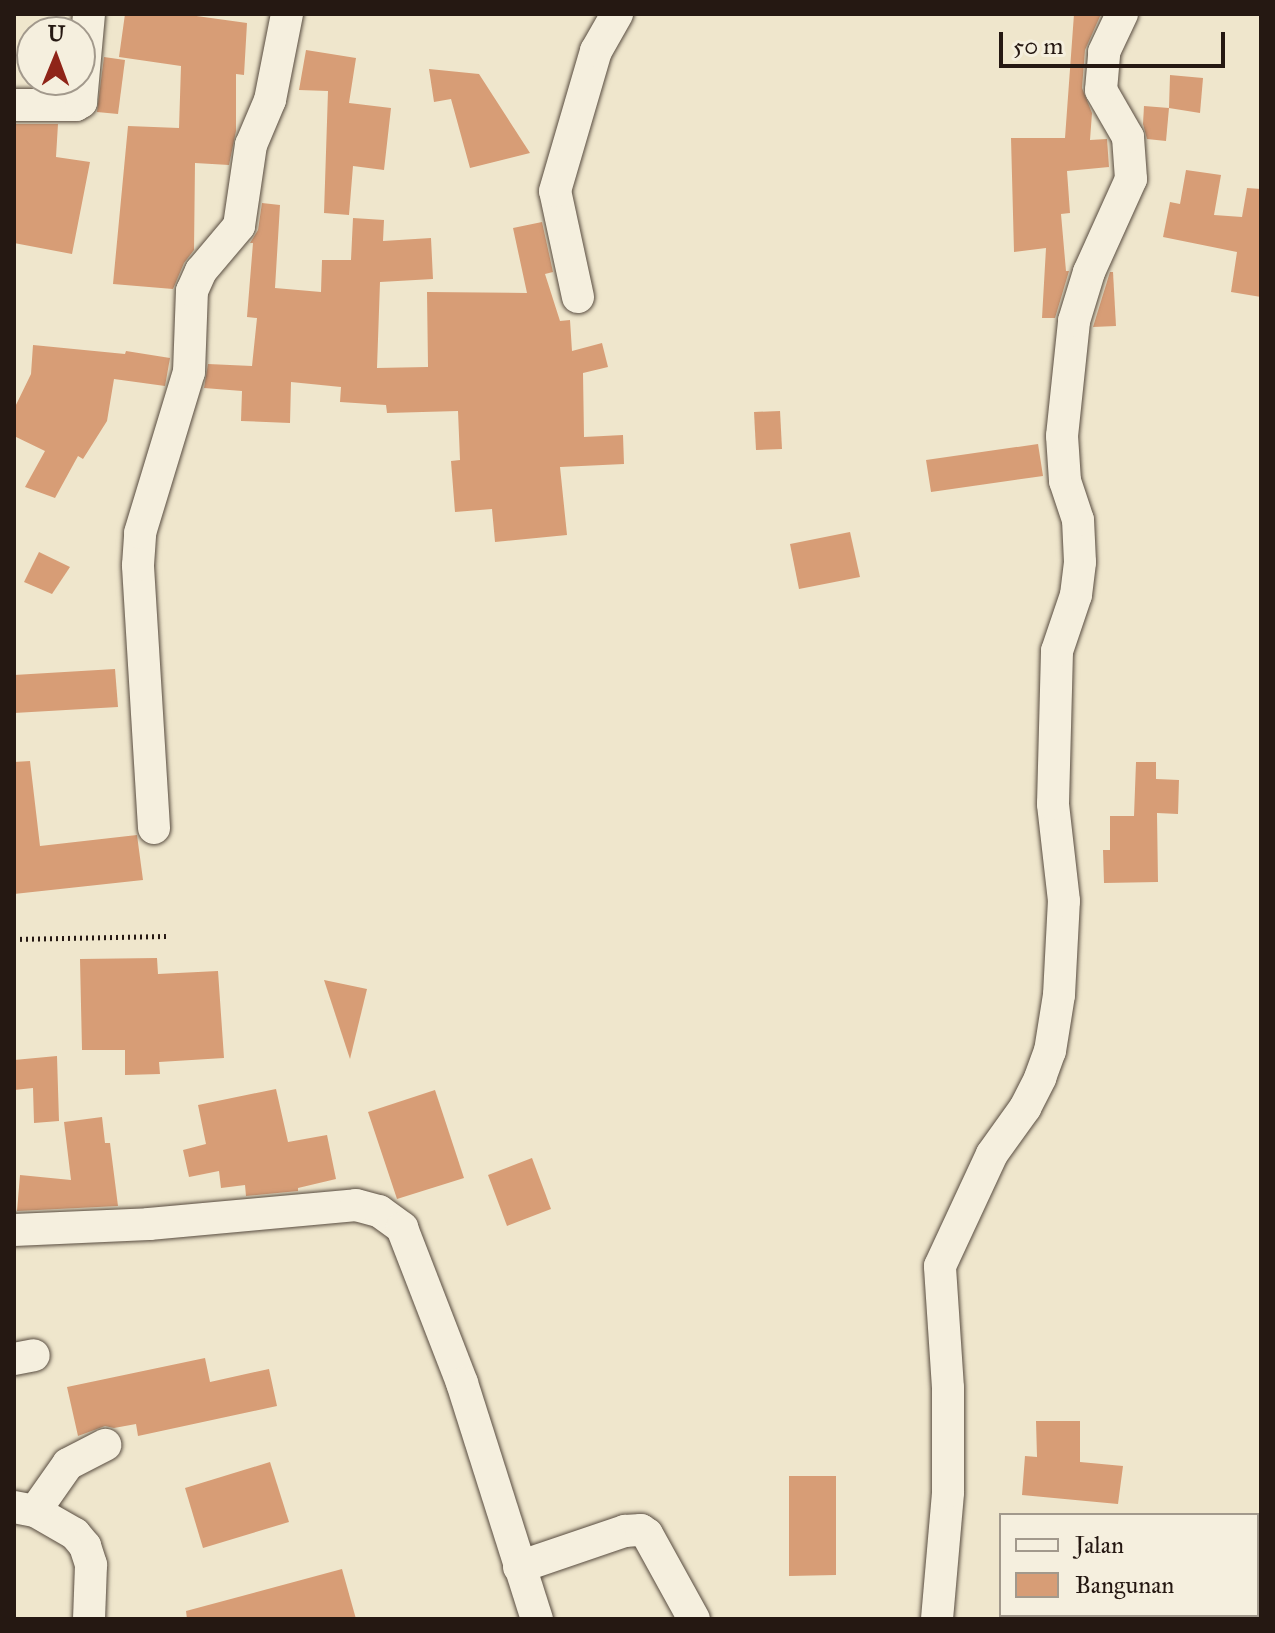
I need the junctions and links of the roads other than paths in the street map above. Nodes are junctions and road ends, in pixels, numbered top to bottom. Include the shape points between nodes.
1 (89, 14) edge
2 (287, 14) edge
3 (617, 14) edge
4 (1122, 14) edge
5 (14, 105) edge
6 (578, 297) dead end
7 (154, 828) dead end
8 (14, 1230) edge
9 (105, 1445) dead end
10 (24, 1509) edge
11 (519, 1567) junction
12 (89, 1619) edge
13 (537, 1619) edge
14 (694, 1619) edge
15 (937, 1619) edge

1 - 5 street via 81,102
2 - 7 street via 270,100 251,145 239,226 201,271 192,291 189,372 140,533
3 - 6 street via 596,51 555,191
4 - 15 street via 1104,52 1101,90 1128,137 1131,179 1089,272 1074,321 1062,436 1080,562 1076,595 1057,651 1053,804 1064,901 1060,983 1050,1051 1040,1078 992,1154 940,1266 948,1492
8 - 11 street via 149,1224 340,1205 379,1211 402,1228 462,1383
9 - 10 street via 68,1464
10 - 12 street via 75,1534 85,1546 91,1565
11 - 13 street
11 - 14 street via 641,1530

